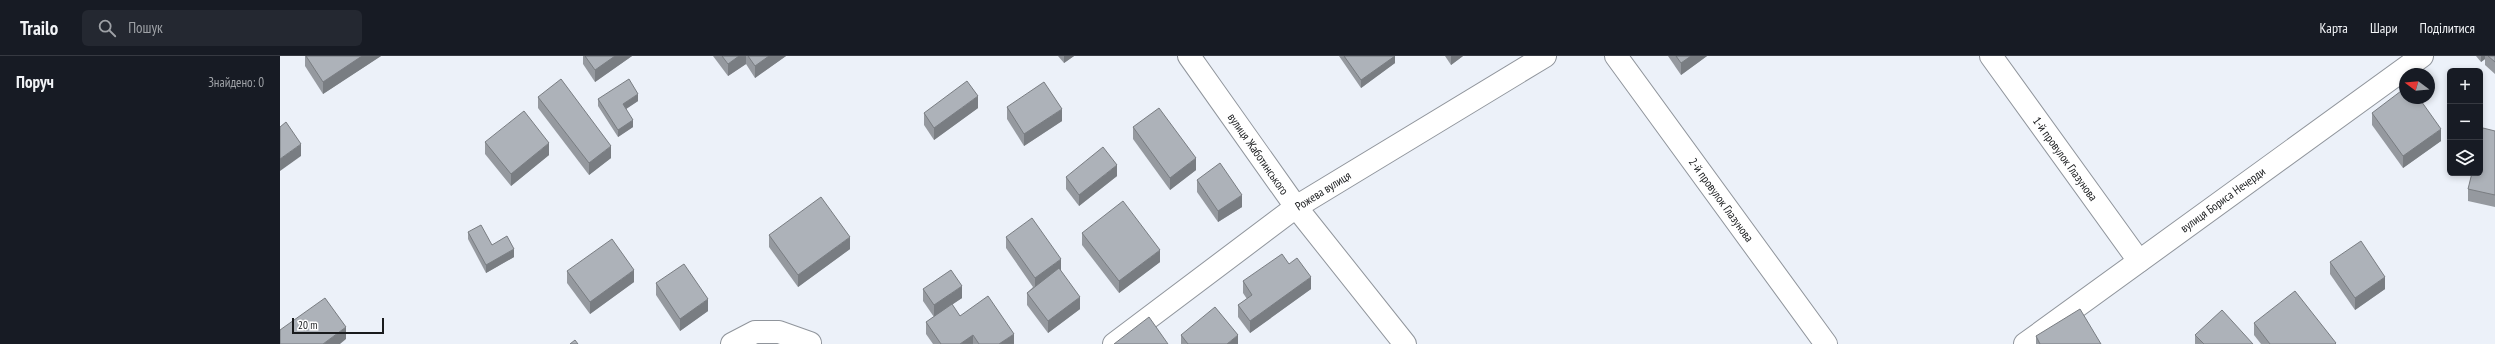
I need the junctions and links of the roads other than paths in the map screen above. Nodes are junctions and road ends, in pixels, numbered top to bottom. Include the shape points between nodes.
1 (1189, 56) edge
2 (1545, 56) edge
3 (1616, 56) edge
4 (1991, 56) edge
5 (2422, 56) edge
6 (1296, 207) junction
7 (2139, 261) junction
8 (810, 343) dead end
9 (732, 344) edge
10 (1114, 344) edge
11 (1406, 344) edge
12 (1826, 344) edge
13 (2025, 344) edge

1 - 6 street, вулиця Жаботинського
2 - 6 street, Рожева вулиця
3 - 12 street, 2-й провулок Глазунова
4 - 7 street, 1-й провулок Глазунова
5 - 7 street, вулиця Бориса Нечерди
6 - 10 street, Рожева вулиця
6 - 11 street, вулиця Жаботинського
7 - 13 street, вулиця Бориса Нечерди
8 - 9 street via 779,332 756,332

